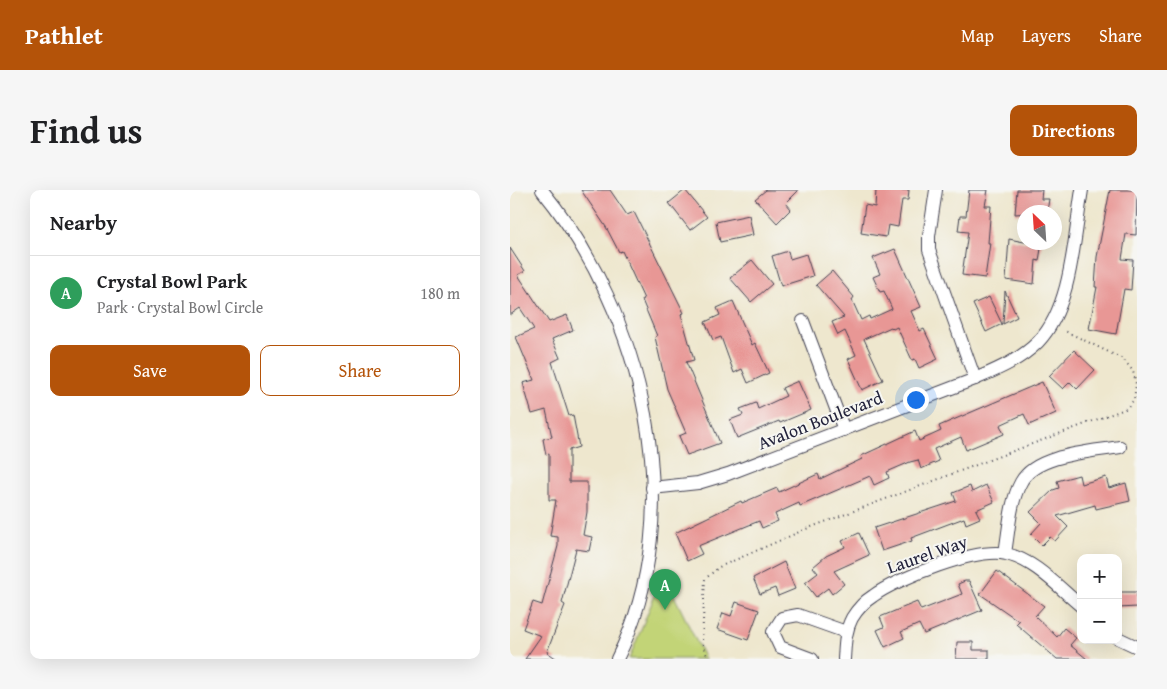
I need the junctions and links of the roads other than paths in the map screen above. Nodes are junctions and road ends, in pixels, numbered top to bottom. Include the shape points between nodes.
1 (542, 190) edge
2 (936, 190) edge
3 (1082, 190) edge
4 (804, 321) dead end
5 (975, 379) junction
6 (844, 430) junction
7 (1120, 447) dead end
8 (652, 488) junction
9 (1005, 553) junction
10 (1077, 603) edge
11 (846, 632) junction
12 (1122, 640) edge
13 (1137, 647) edge
14 (617, 659) edge
15 (812, 659) edge
16 (844, 659) edge

1 - 8 street via 587,254 620,325 635,370 646,422
2 - 5 street via 928,236 929,250
3 - 5 street, Avalon Boulevard via 1064,293 1051,324 1024,353 1007,365
4 - 6 street
5 - 6 street, Avalon Boulevard
6 - 8 street, Avalon Boulevard via 728,474 698,483
7 - 9 street via 1052,459 1034,467 1021,481 1014,501
8 - 14 street via 650,546 640,601
9 - 10 street, Laurel Way via 1038,570
9 - 11 street, Laurel Way via 965,557 889,586 861,607
11 - 15 street via 798,616 782,618 773,632 780,647
11 - 16 street, Laurel Way
12 - 13 street

